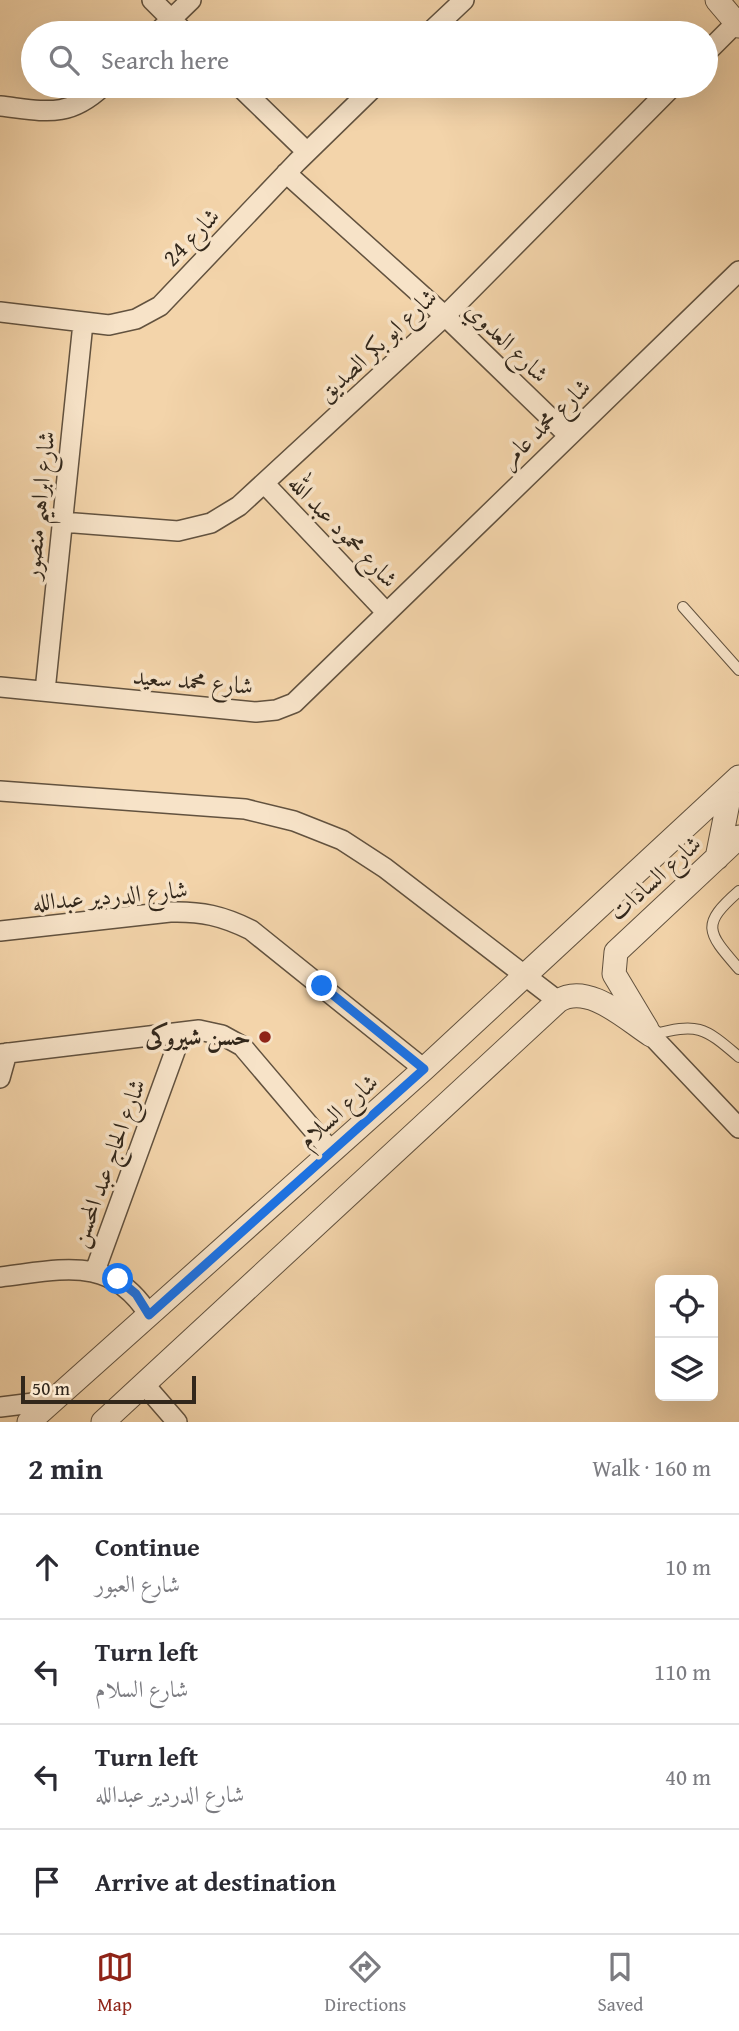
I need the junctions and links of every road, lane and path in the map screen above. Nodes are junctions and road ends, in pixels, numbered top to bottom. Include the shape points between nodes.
1 (152, 0) edge
2 (191, 0) edge
3 (464, 0) edge
4 (717, 0) edge
5 (166, 21) edge
6 (177, 21) edge
7 (442, 21) edge
8 (737, 24) edge
9 (718, 42) edge
10 (90, 98) edge
11 (251, 98) edge
12 (363, 98) edge
13 (661, 98) edge
14 (0, 106) edge
15 (307, 152) junction
16 (286, 173) junction
17 (739, 271) edge
18 (0, 312) edge
19 (445, 316) junction
20 (83, 323) junction
21 (568, 435) junction
22 (264, 483) junction
23 (62, 522) junction
24 (682, 607) dead end
25 (386, 612) junction
26 (739, 670) edge
27 (0, 687) edge
28 (45, 691) junction
29 (739, 777) edge
30 (0, 791) edge
31 (739, 837) edge
32 (717, 858) junction
33 (739, 891) edge
34 (0, 931) edge
35 (739, 969) edge
36 (526, 975) junction
37 (558, 1001) junction
38 (182, 1032) junction
39 (651, 1035) junction
40 (4, 1053) edge
41 (739, 1057) edge
42 (424, 1069) junction
43 (0, 1078) edge
44 (739, 1128) edge
45 (332, 1152) junction
46 (95, 1270) junction
47 (0, 1277) edge
48 (149, 1315) junction
49 (144, 1384) junction
50 (49, 1401) junction
51 (0, 1407) edge
52 (29, 1422) edge
53 (103, 1422) edge
54 (177, 1422) edge

1 - 5 street
2 - 6 street
3 - 7 street
4 - 8 street
8 - 9 street
10 - 14 street via 57,112
11 - 15 street
12 - 15 street, شارع 24
13 - 19 street, شارع ابو بكر الصديق
15 - 16 street, شارع 24
16 - 19 street, شارع العدوي
16 - 20 street, شارع 24 via 160,306 136,319 109,325
17 - 21 street, شارع محمد عامر
18 - 20 street, شارع 24
19 - 21 street, شارع العدوي
19 - 22 street, شارع ابو بكر الصديق
20 - 23 street, شارع ابراهيم منصور
21 - 25 street, شارع محمد عامر
22 - 23 street, شارع ابو بكر الصديق via 211,523 178,531
22 - 25 street, شارع محمود عبد الله
23 - 28 street, شارع ابراهيم منصور
24 - 26 lane
25 - 28 street, شارع محمد سعيد via 294,703 276,710 256,712
27 - 28 street, شارع محمد سعيد
29 - 32 street via 728,803
29 - 36 street, شارع السلام
30 - 36 street via 244,809 294,821 342,841 386,868
31 - 32 street, شارع السادات
32 - 39 street, شارع السادات via 616,952 617,982
33 - 35 lane via 716,912 711,929 715,942
34 - 42 street, شارع الدردير عبدالله via 170,912 198,911 225,917 251,929
36 - 37 street
36 - 42 street, شارع السلام
37 - 39 street via 573,994 588,996
37 - 49 street
38 - 40 street
38 - 45 street via 222,1035 242,1046
38 - 46 street, شارع الحاج عبد المحسن
39 - 41 lane via 697,1027 712,1033
39 - 44 street
40 - 43 street
42 - 45 street, شارع السلام
45 - 48 street, شارع السلام
46 - 47 street
46 - 48 street via 118,1279 136,1294
48 - 50 street, شارع السلام
49 - 53 street
49 - 54 street
50 - 51 street
50 - 52 street, شارع السلام

